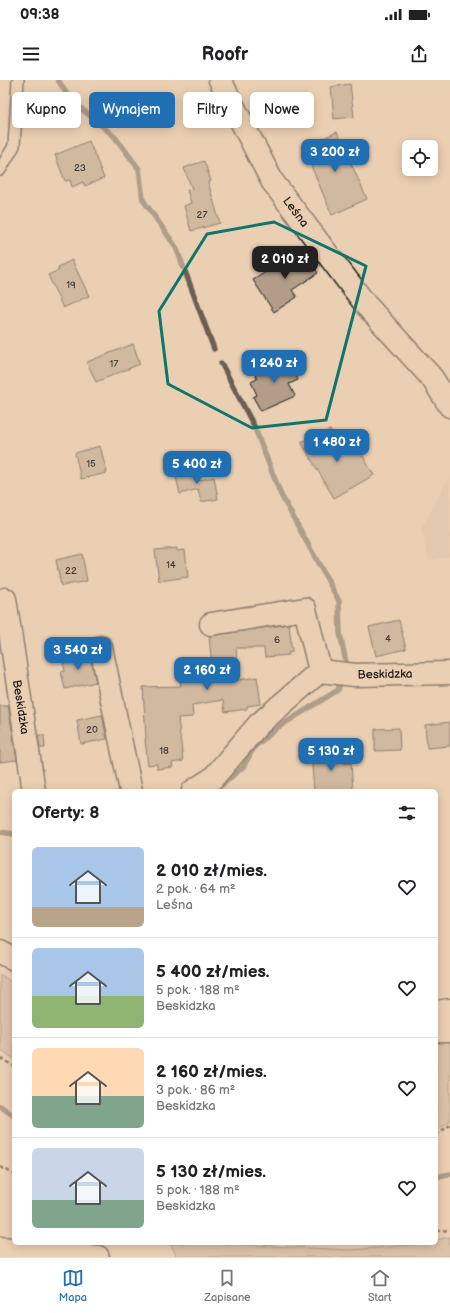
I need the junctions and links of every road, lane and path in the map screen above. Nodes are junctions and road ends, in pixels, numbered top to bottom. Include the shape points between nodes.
1 (18, 80) edge
2 (220, 80) edge
3 (0, 170) edge
4 (450, 406) edge
5 (5, 599) dead end
6 (211, 624) dead end
7 (101, 648) dead end
8 (327, 672) junction
9 (450, 673) edge
10 (34, 789) edge
11 (131, 789) edge
12 (196, 789) edge
13 (0, 952) edge
14 (12, 958) edge
15 (450, 1010) edge
16 (438, 1012) edge
17 (438, 1031) edge
18 (450, 1031) edge
19 (0, 1058) edge
20 (12, 1065) edge
21 (450, 1125) edge
22 (438, 1134) edge
23 (0, 1167) edge
24 (12, 1173) edge
25 (450, 1230) edge
26 (438, 1231) edge
27 (0, 1248) edge
28 (98, 1257) edge

1 - 3 lane via 14,146
2 - 4 street, Leśna via 272,181 366,306 432,378
5 - 10 street, Beskidzka
6 - 8 street via 305,609
7 - 11 street
8 - 9 street, Beskidzka via 355,675
8 - 12 street via 258,726 213,778
13 - 14 street
15 - 16 street
17 - 18 street
19 - 20 path
21 - 22 path
23 - 24 path
25 - 26 path
27 - 28 street

